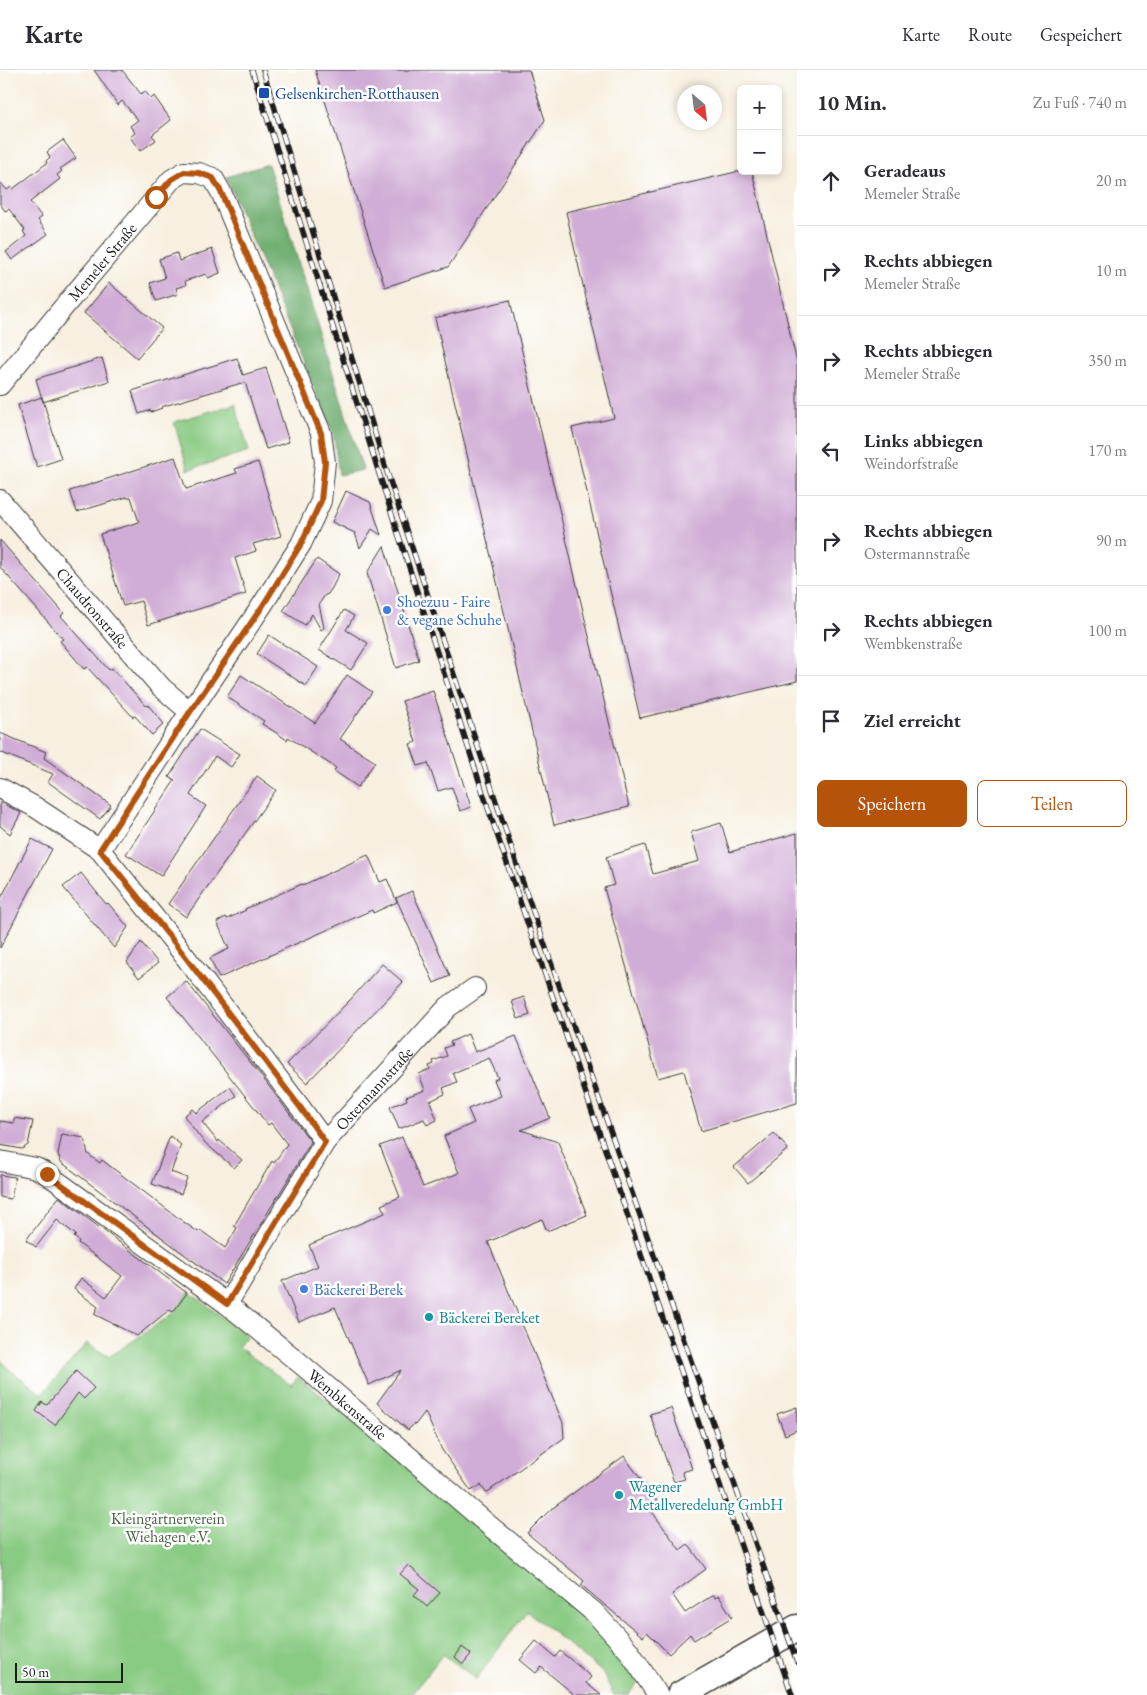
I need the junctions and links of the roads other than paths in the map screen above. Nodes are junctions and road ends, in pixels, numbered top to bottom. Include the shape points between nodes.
1 (0, 385) edge
2 (0, 500) edge
3 (190, 712) junction
4 (0, 788) edge
5 (100, 850) junction
6 (475, 988) dead end
7 (325, 1142) junction
8 (0, 1161) edge
9 (227, 1304) junction
10 (797, 1628) edge
11 (658, 1695) edge
12 (680, 1695) edge

1 - 3 street, Memeler Straße via 171,180 184,172 213,178 321,433 325,462 321,501 301,544
2 - 3 street, Chaudronstraße via 161,687
3 - 5 street, Memeler Straße
4 - 5 street
5 - 7 street
6 - 7 street, Ostermannstraße via 448,1007
7 - 9 street, Ostermannstraße
8 - 9 street, Wembkenstraße via 36,1168 47,1174
9 - 11 street, Wembkenstraße via 595,1613 629,1651
10 - 12 main road

